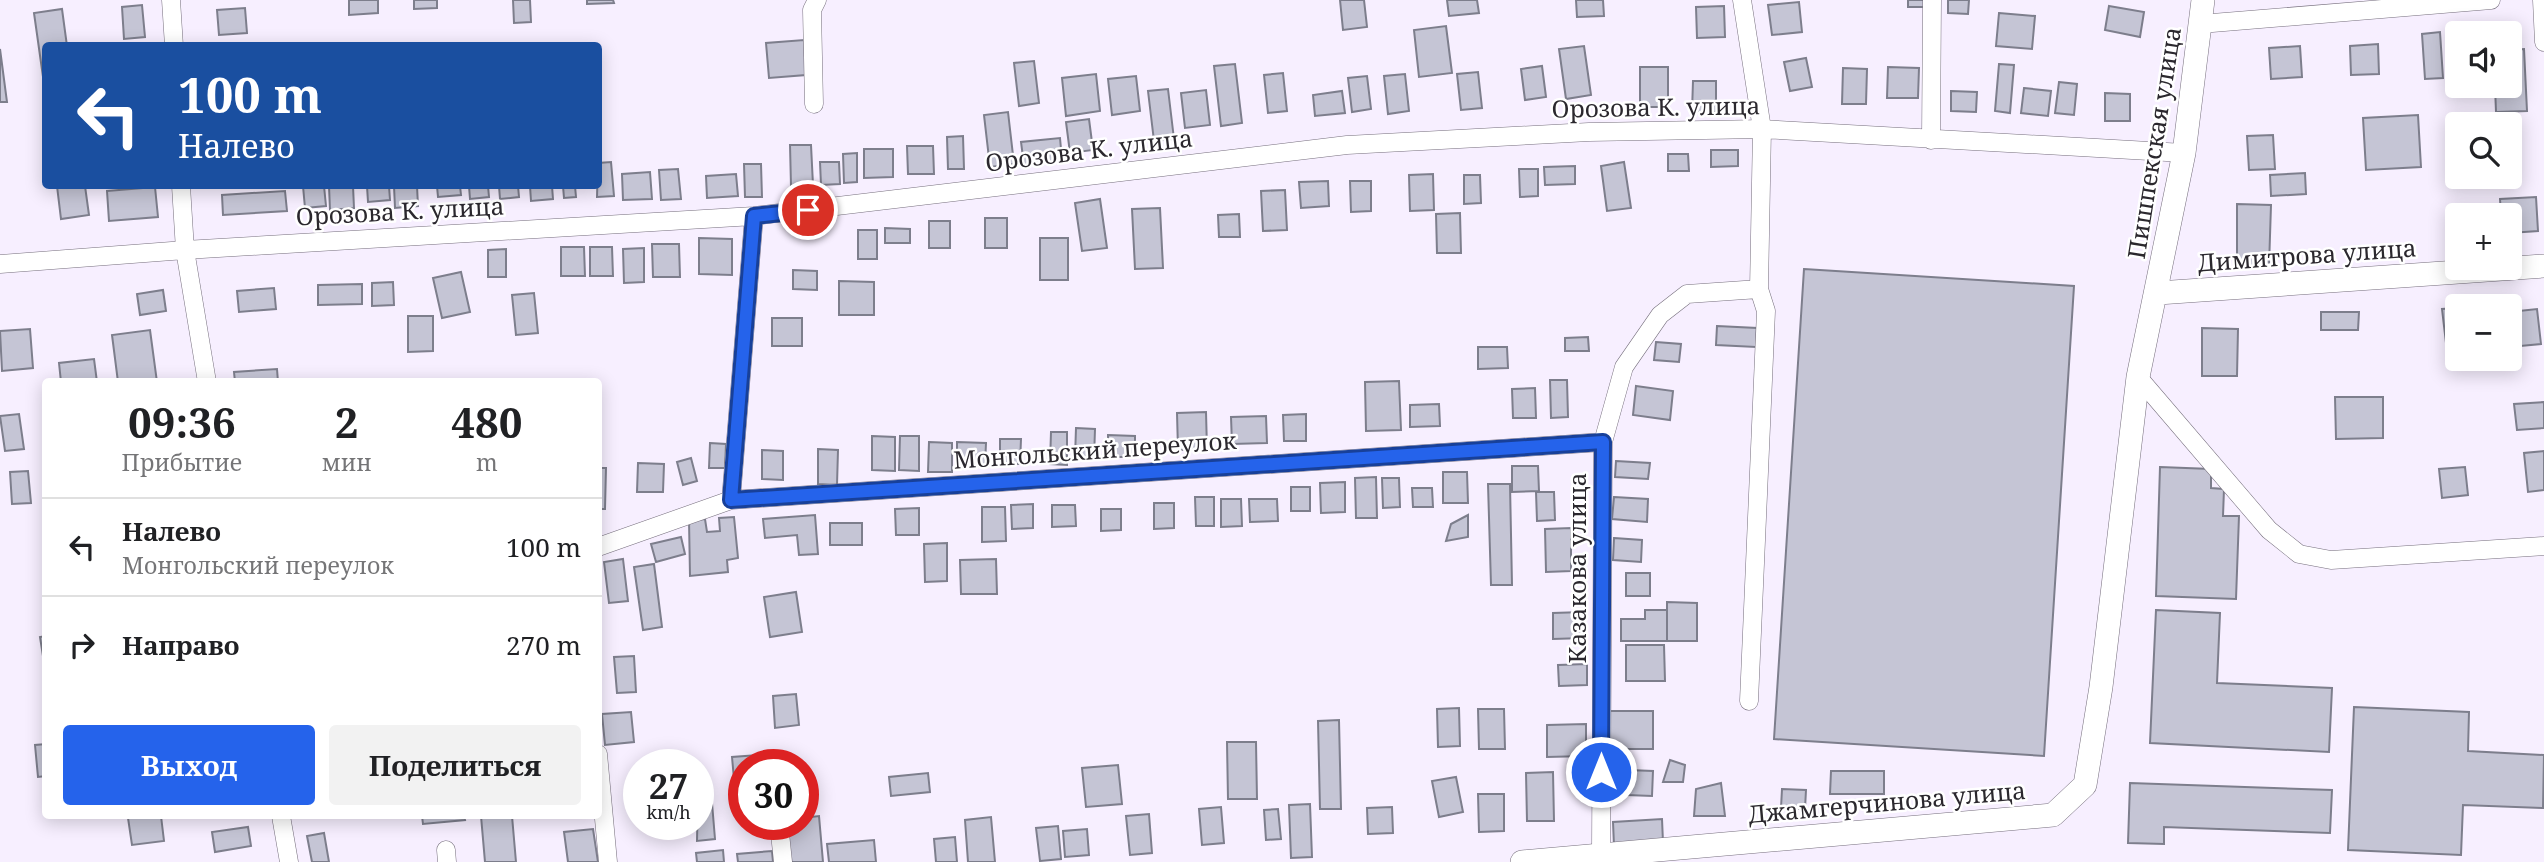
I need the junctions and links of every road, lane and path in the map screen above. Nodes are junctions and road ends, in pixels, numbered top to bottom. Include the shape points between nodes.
1 (171, 0) edge
2 (817, 0) edge
3 (1742, 0) edge
4 (1932, 0) edge
5 (2203, 0) edge
6 (2491, 0) edge
7 (2542, 0) edge
8 (2200, 24) junction
9 (174, 42) edge
10 (2544, 42) edge
11 (814, 104) dead end
12 (1762, 129) junction
13 (1931, 140) junction
14 (2184, 153) junction
15 (181, 189) edge
16 (754, 216) junction
17 (185, 250) junction
18 (0, 264) edge
19 (2544, 265) edge
20 (1759, 289) junction
21 (2158, 293) junction
22 (2138, 377) junction
23 (206, 378) edge
24 (1603, 442) junction
25 (731, 500) junction
26 (602, 546) edge
27 (2544, 547) edge
28 (1749, 701) dead end
29 (602, 797) edge
30 (282, 819) edge
31 (781, 840) edge
32 (1601, 854) junction
33 (289, 862) edge
34 (608, 862) edge
35 (783, 862) edge
36 (1522, 862) edge

1 - 9 street
2 - 11 street via 812,10
3 - 12 street
4 - 13 street
5 - 8 street, Пишпекская улица
6 - 8 street
7 - 10 street
8 - 14 street, Пишпекская улица
12 - 13 street, Орозова К. улица
12 - 16 street, Орозова К. улица via 1590,132 1347,145
12 - 20 street
13 - 14 street, Орозова К. улица
14 - 21 street, Пишпекская улица
15 - 17 street
16 - 17 street, Орозова К. улица
16 - 25 street
17 - 18 street, Орозова К. улица
17 - 23 street
19 - 21 street, Димитрова улица
20 - 24 street, Казакова улица via 1686,295 1660,315 1625,367
20 - 28 street via 1766,311
21 - 22 street, Джамгерчинова улица
22 - 27 street via 2269,530 2299,554 2331,560
22 - 32 street, Джамгерчинова улица via 2085,785 2053,815
24 - 25 street, Монгольский переулок
24 - 32 street, Казакова улица
25 - 26 street, Монгольский переулок
29 - 34 street
30 - 33 street
31 - 35 street
32 - 36 street, Джамгерчинова улица

